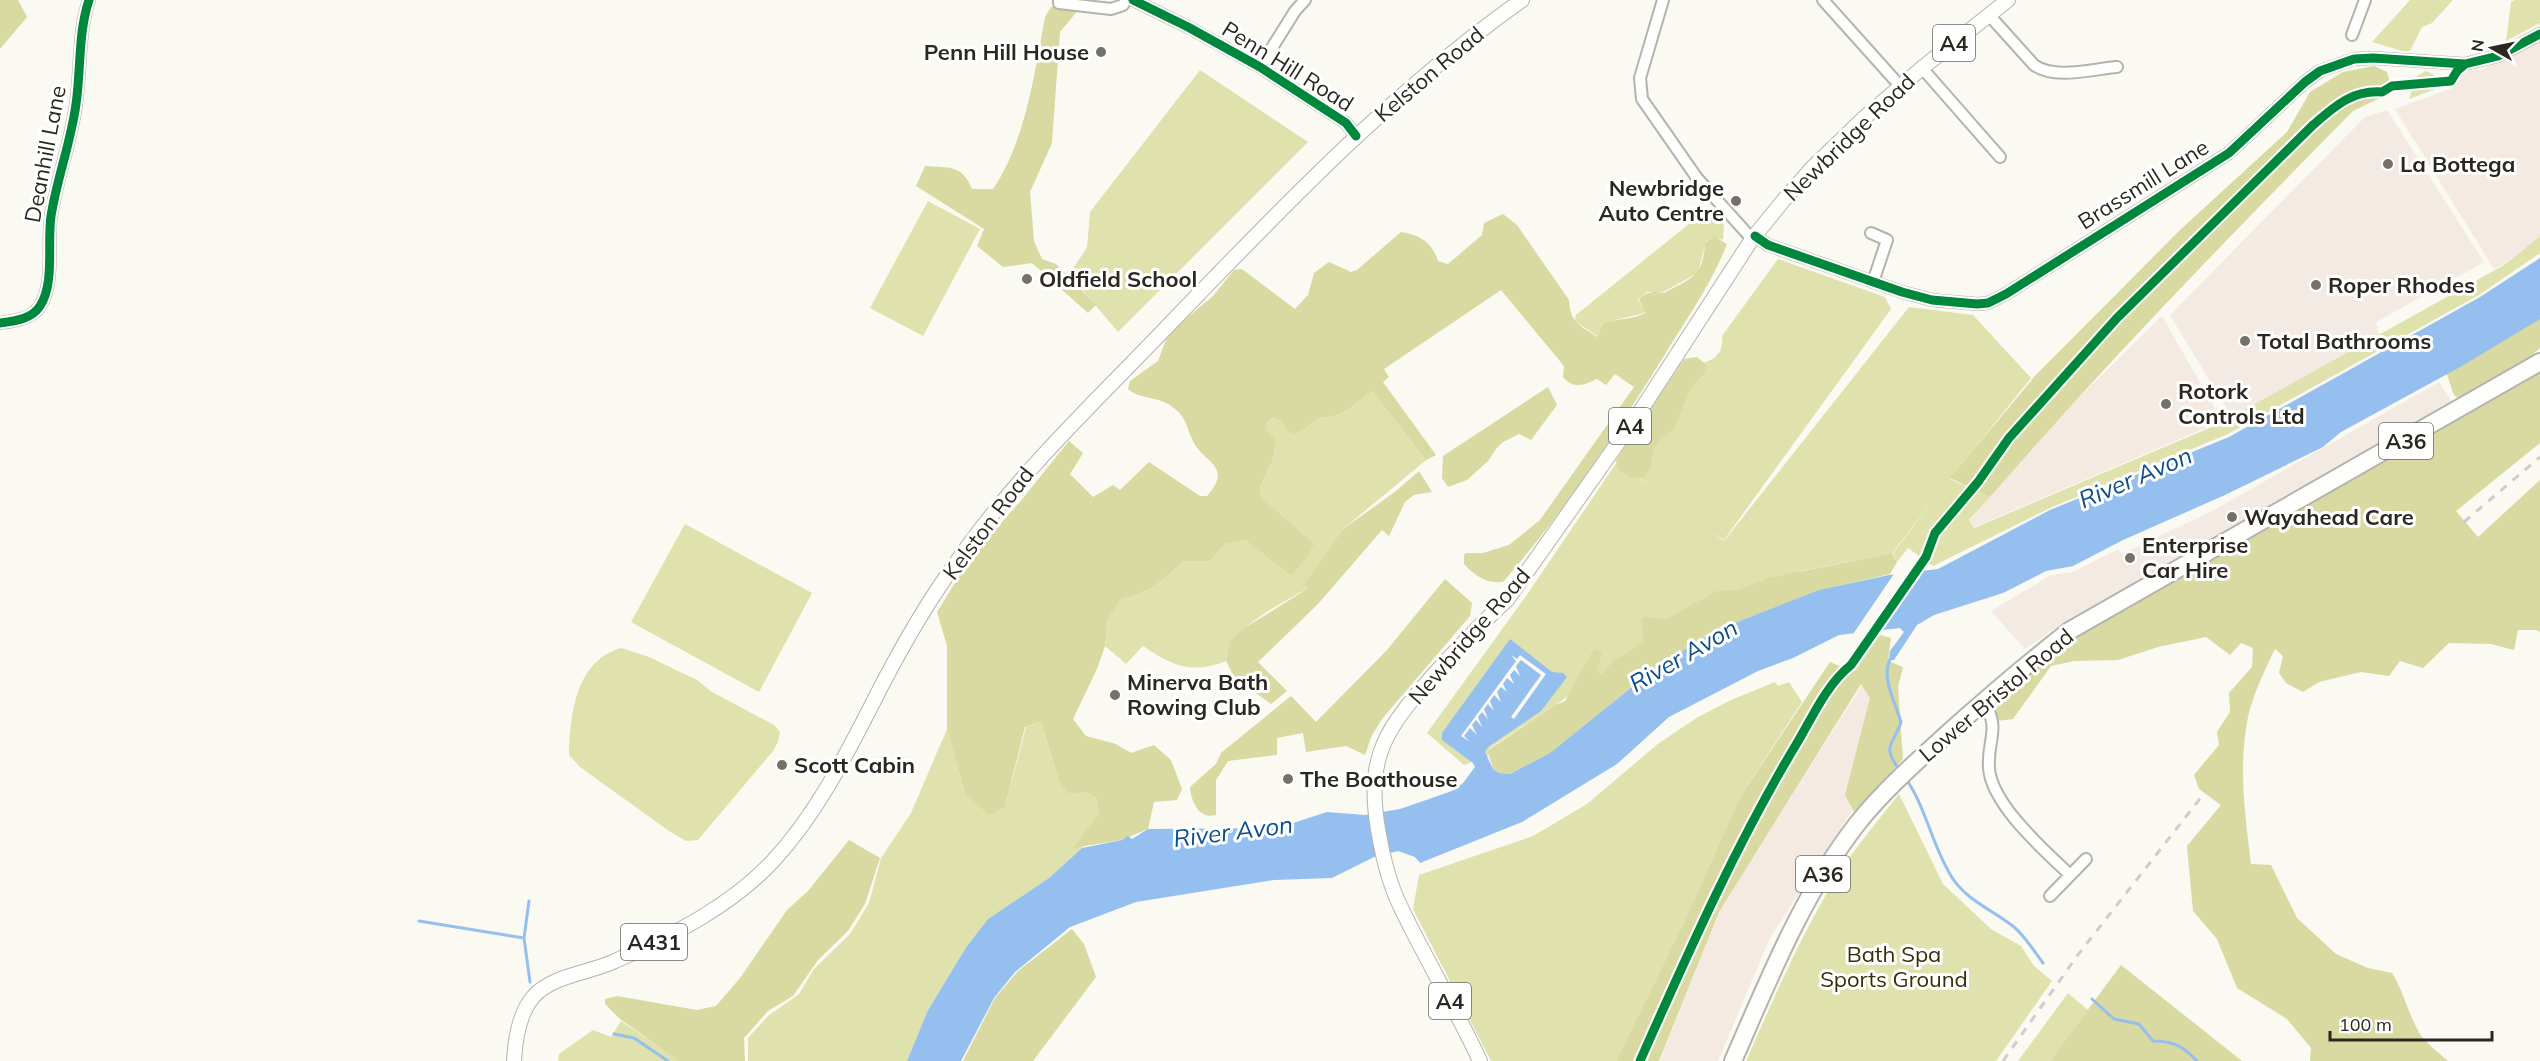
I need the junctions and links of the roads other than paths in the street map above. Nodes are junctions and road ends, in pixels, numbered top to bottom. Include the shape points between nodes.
1 (89, 0) edge
2 (1059, 0) edge
3 (1126, 0) edge
4 (1133, 0) edge
5 (1305, 0) edge
6 (1522, 0) edge
7 (1663, 0) edge
8 (1823, 0) edge
9 (2008, 0) edge
10 (2365, 0) edge
11 (1989, 15) junction
12 (2540, 34) edge
13 (2352, 35) dead end
14 (2117, 67) dead end
15 (1260, 68) junction
16 (1922, 68) junction
17 (1901, 87) junction
18 (1356, 136) junction
19 (2000, 157) dead end
20 (1894, 231) dead end
21 (1871, 233) dead end
22 (1753, 237) junction
23 (1887, 240) junction
24 (1873, 282) junction
25 (0, 323) edge
26 (2540, 362) edge
27 (1984, 701) junction
28 (2086, 859) dead end
29 (2070, 875) junction
30 (2050, 896) dead end
31 (514, 1061) edge
32 (1480, 1061) edge
33 (1733, 1061) edge

1 - 25 street, Deanhill Lane via 83,23 73,126 51,217 47,291 42,304 29,316
2 - 3 street via 1111,9
4 - 15 street, Penn Hill Road
5 - 15 street
6 - 18 main road, Kelston Road / A431 via 1450,53
7 - 22 street via 1640,78 1642,99 1697,178
8 - 17 street
9 - 11 main road, Newbridge Road / A4
10 - 13 street
11 - 14 street via 2043,71
11 - 16 main road, Newbridge Road / A4
12 - 24 street, Brassmill Lane via 2498,56 2465,64 2373,58 2328,67 2305,82 2229,153 1988,303 1932,300
15 - 18 street, Penn Hill Road via 1346,123
16 - 17 main road, Newbridge Road / A4
16 - 19 street
17 - 22 main road, Newbridge Road / A4 via 1812,168
18 - 31 main road, Kelston Road / A431 via 1060,435 1010,492 933,597 824,792 774,860 730,900 707,914 612,963 559,980 538,992 519,1027
20 - 23 street
21 - 23 street
22 - 24 street, Brassmill Lane
22 - 32 main road, Newbridge Road / A4 via 1658,386 1507,600 1479,625 1393,725 1376,763 1375,811 1390,882
23 - 24 street
26 - 27 highway, Lower Bristol Road / A36 via 2069,631
27 - 29 street via 1994,723 1989,769 1999,797
27 - 33 highway, Lower Bristol Road / A36 via 1916,762 1858,823 1826,869 1782,949
28 - 29 street
29 - 30 street

